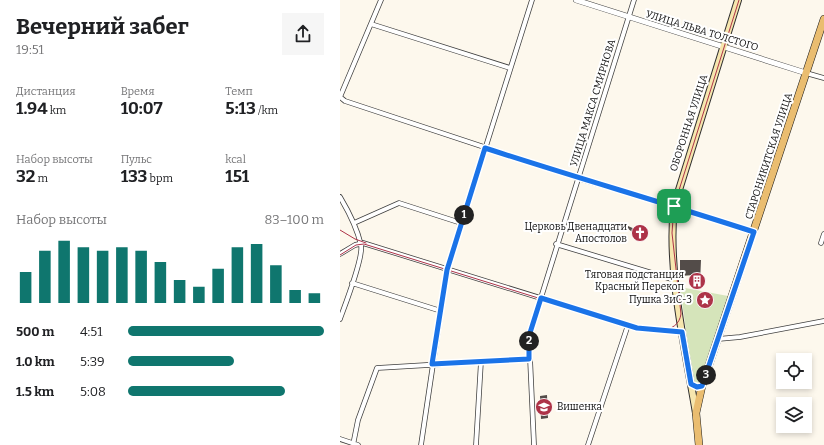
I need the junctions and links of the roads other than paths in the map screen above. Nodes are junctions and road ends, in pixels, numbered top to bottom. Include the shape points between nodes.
1 (381, 0) edge
2 (532, 0) edge
3 (576, 0) edge
4 (634, 0) edge
5 (738, 0) edge
6 (628, 18) junction
7 (824, 19) edge
8 (371, 24) junction
9 (724, 46) junction
10 (510, 68) junction
11 (806, 73) junction
12 (824, 78) edge
13 (340, 83) edge
14 (343, 89) junction
15 (340, 96) edge
16 (485, 148) junction
17 (578, 179) junction
18 (340, 197) edge
19 (674, 206) junction
20 (354, 223) junction
21 (461, 223) junction
22 (754, 232) junction
23 (824, 234) edge
24 (360, 243) junction
25 (821, 243) dead end
26 (556, 244) junction
27 (340, 254) edge
28 (447, 270) junction
29 (675, 280) junction
30 (352, 283) junction
31 (541, 298) junction
32 (441, 311) junction
33 (340, 319) edge
34 (824, 322) edge
35 (628, 325) junction
36 (682, 332) junction
37 (718, 339) junction
38 (529, 359) junction
39 (481, 361) junction
40 (432, 364) junction
41 (691, 384) junction
42 (702, 386) junction
43 (696, 413) junction
44 (340, 439) edge
45 (355, 444) edge
46 (421, 445) edge
47 (476, 445) edge
48 (534, 445) edge
49 (588, 445) edge
50 (699, 445) edge

1 - 8 street
2 - 10 street
3 - 6 street, УЛИЦА ЛЬВА ТОЛСТОГО
4 - 6 street, УЛИЦА МАКСА СМИРНОВА
5 - 9 main road, ОБОРОННАЯ УЛИЦА
6 - 9 street, УЛИЦА ЛЬВА ТОЛСТОГО
6 - 17 street, УЛИЦА МАКСА СМИРНОВА
7 - 11 main road, СТАРОНИКИТСКАЯ УЛИЦА
8 - 10 street
8 - 14 street
9 - 11 street, УЛИЦА ЛЬВА ТОЛСТОГО
9 - 19 main road, ОБОРОННАЯ УЛИЦА
10 - 16 street
11 - 12 street, УЛИЦА ЛЬВА ТОЛСТОГО
11 - 22 main road, СТАРОНИКИТСКАЯ УЛИЦА
13 - 14 street
14 - 15 street
15 - 16 street via 345,101
16 - 17 street
16 - 21 street
17 - 19 street
17 - 26 street, УЛИЦА МАКСА СМИРНОВА
18 - 20 street
19 - 22 street
19 - 29 main road, ОБОРОННАЯ УЛИЦА via 671,233
20 - 21 street via 398,203
20 - 24 street
21 - 28 street
22 - 37 main road, СТАРОНИКИТСКАЯ УЛИЦА
23 - 25 street
24 - 27 street
24 - 28 street
24 - 30 street via 360,257
26 - 29 street
26 - 31 street, УЛИЦА МАКСА СМИРНОВА
28 - 31 street
28 - 32 street
29 - 36 main road, ОБОРОННАЯ УЛИЦА
30 - 32 street
30 - 33 street
31 - 35 street
31 - 38 street, УЛИЦА МАКСА СМИРНОВА via 529,336
32 - 40 street
34 - 37 street
35 - 36 street via 647,330
35 - 49 street
36 - 41 main road, ОБОРОННАЯ УЛИЦА
37 - 42 main road, СТАРОНИКИТСКАЯ УЛИЦА
38 - 39 street
38 - 48 street, УЛИЦА МАКСА СМИРНОВА
39 - 40 street
39 - 47 street
40 - 45 street via 377,368 358,420
40 - 46 street
41 - 42 main road
41 - 43 main road, ОБОРОННАЯ УЛИЦА
42 - 43 main road, СТАРОНИКИТСКАЯ УЛИЦА
43 - 50 main road, ОБОРОННАЯ УЛИЦА
44 - 45 street

